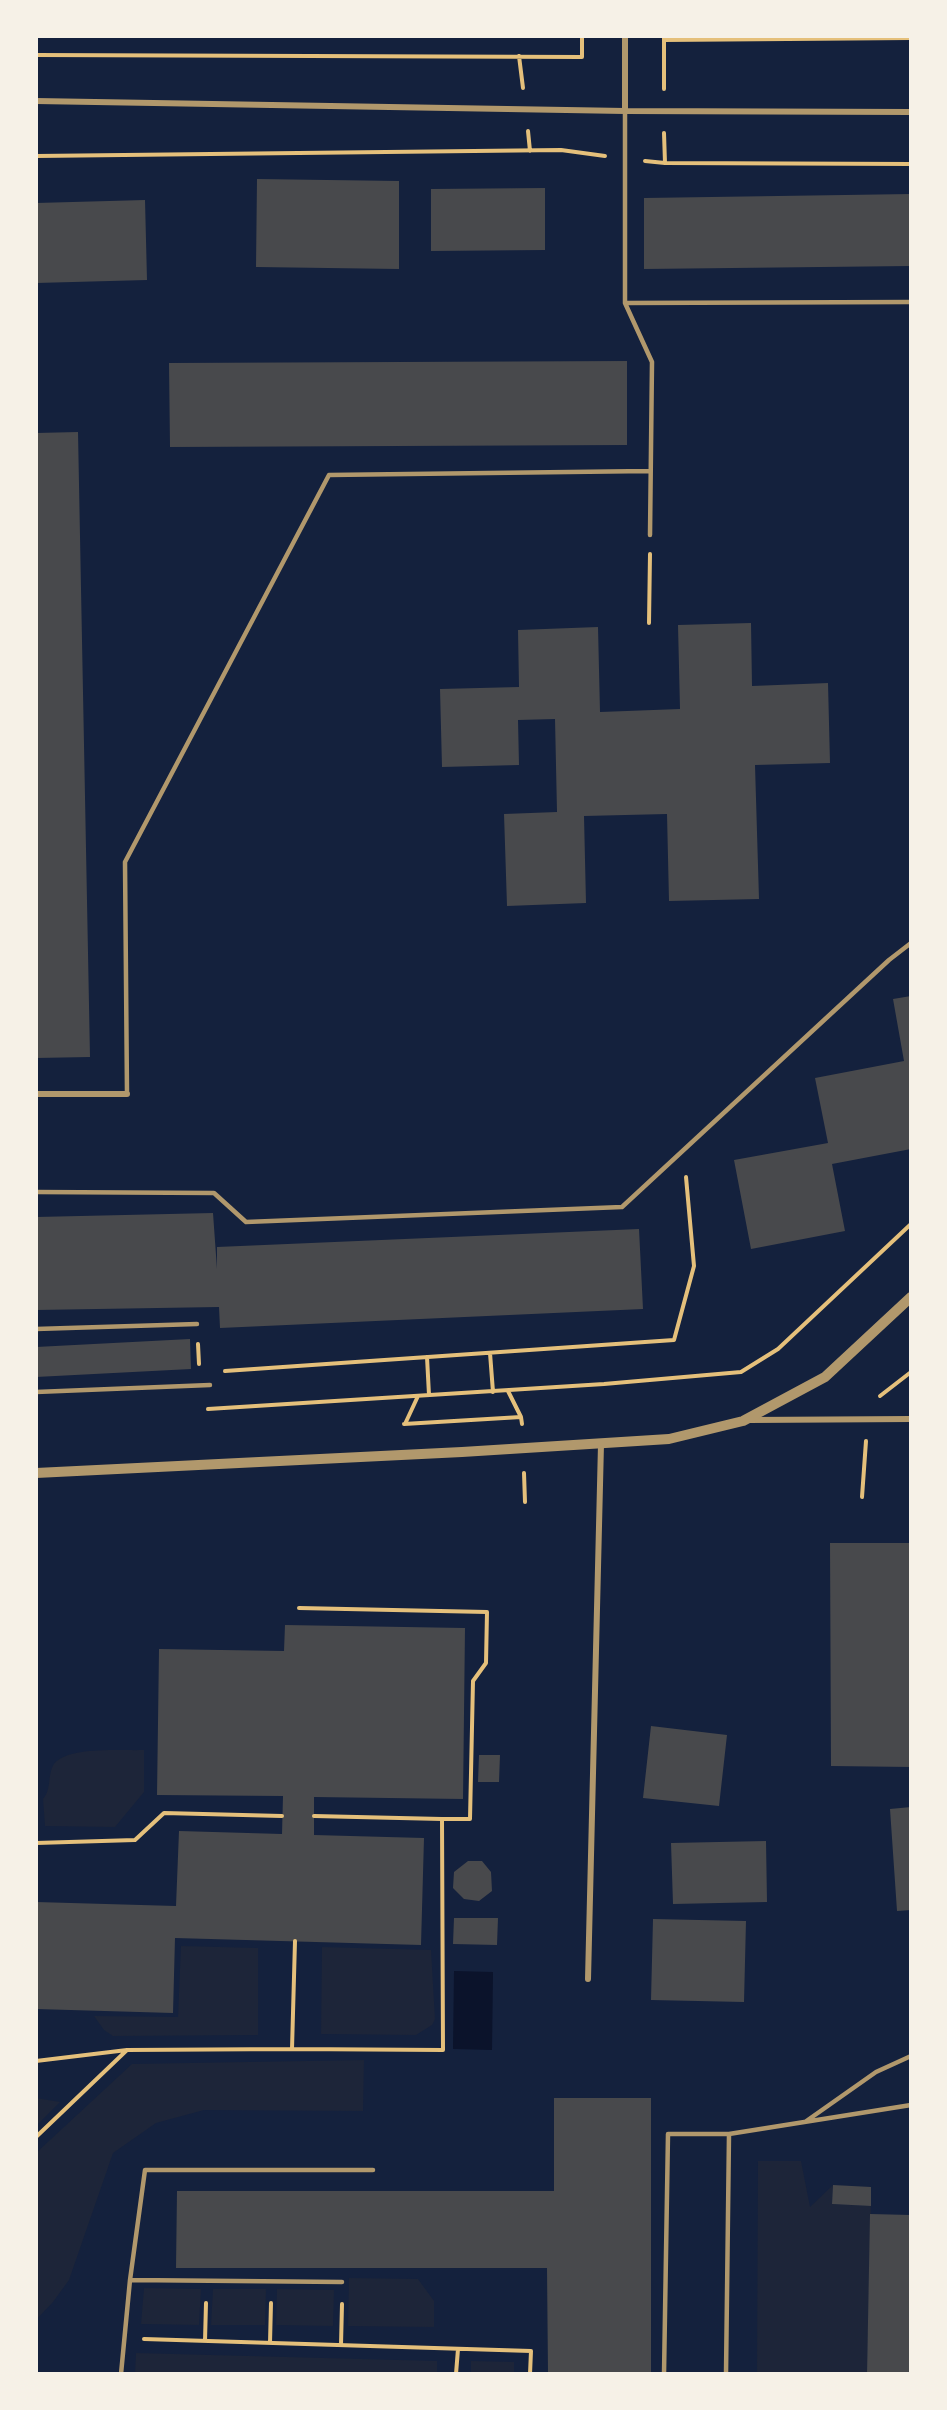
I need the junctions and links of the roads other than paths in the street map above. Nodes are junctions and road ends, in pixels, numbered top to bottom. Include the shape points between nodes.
1 (625, 36) edge
2 (36, 101) edge
3 (625, 111) junction
4 (911, 112) edge
5 (911, 302) edge
6 (625, 303) junction
7 (650, 471) junction
8 (650, 535) road end
9 (911, 943) edge
10 (36, 1094) edge
11 (126, 1094) joint
12 (36, 1192) edge
13 (911, 1297) edge
14 (197, 1324) dead end
15 (36, 1329) edge
16 (210, 1385) dead end
17 (36, 1392) edge
18 (911, 1419) edge
19 (743, 1420) junction
20 (601, 1444) junction
21 (36, 1473) edge
22 (588, 1979) dead end
23 (911, 2056) edge
24 (911, 2104) edge
25 (803, 2124) junction
26 (729, 2134) junction
27 (373, 2170) dead end
28 (130, 2280) junction
29 (342, 2282) road end
30 (121, 2374) edge
31 (664, 2374) edge
32 (726, 2374) edge

1 - 3 street
2 - 3 street
3 - 4 street
3 - 6 lane
5 - 6 lane
6 - 7 lane via 652,362
7 - 8 lane
7 - 11 lane via 329,475 125,862
9 - 12 lane via 622,1207 246,1222 214,1193
10 - 11 street
13 - 19 street via 825,1377
14 - 15 lane
16 - 17 lane
18 - 19 street
19 - 20 street via 669,1438
20 - 21 street
20 - 22 street
23 - 25 lane via 876,2072
24 - 25 lane
25 - 26 lane
26 - 31 lane via 668,2134
26 - 32 lane
27 - 28 lane via 145,2170
28 - 29 lane
28 - 30 lane

